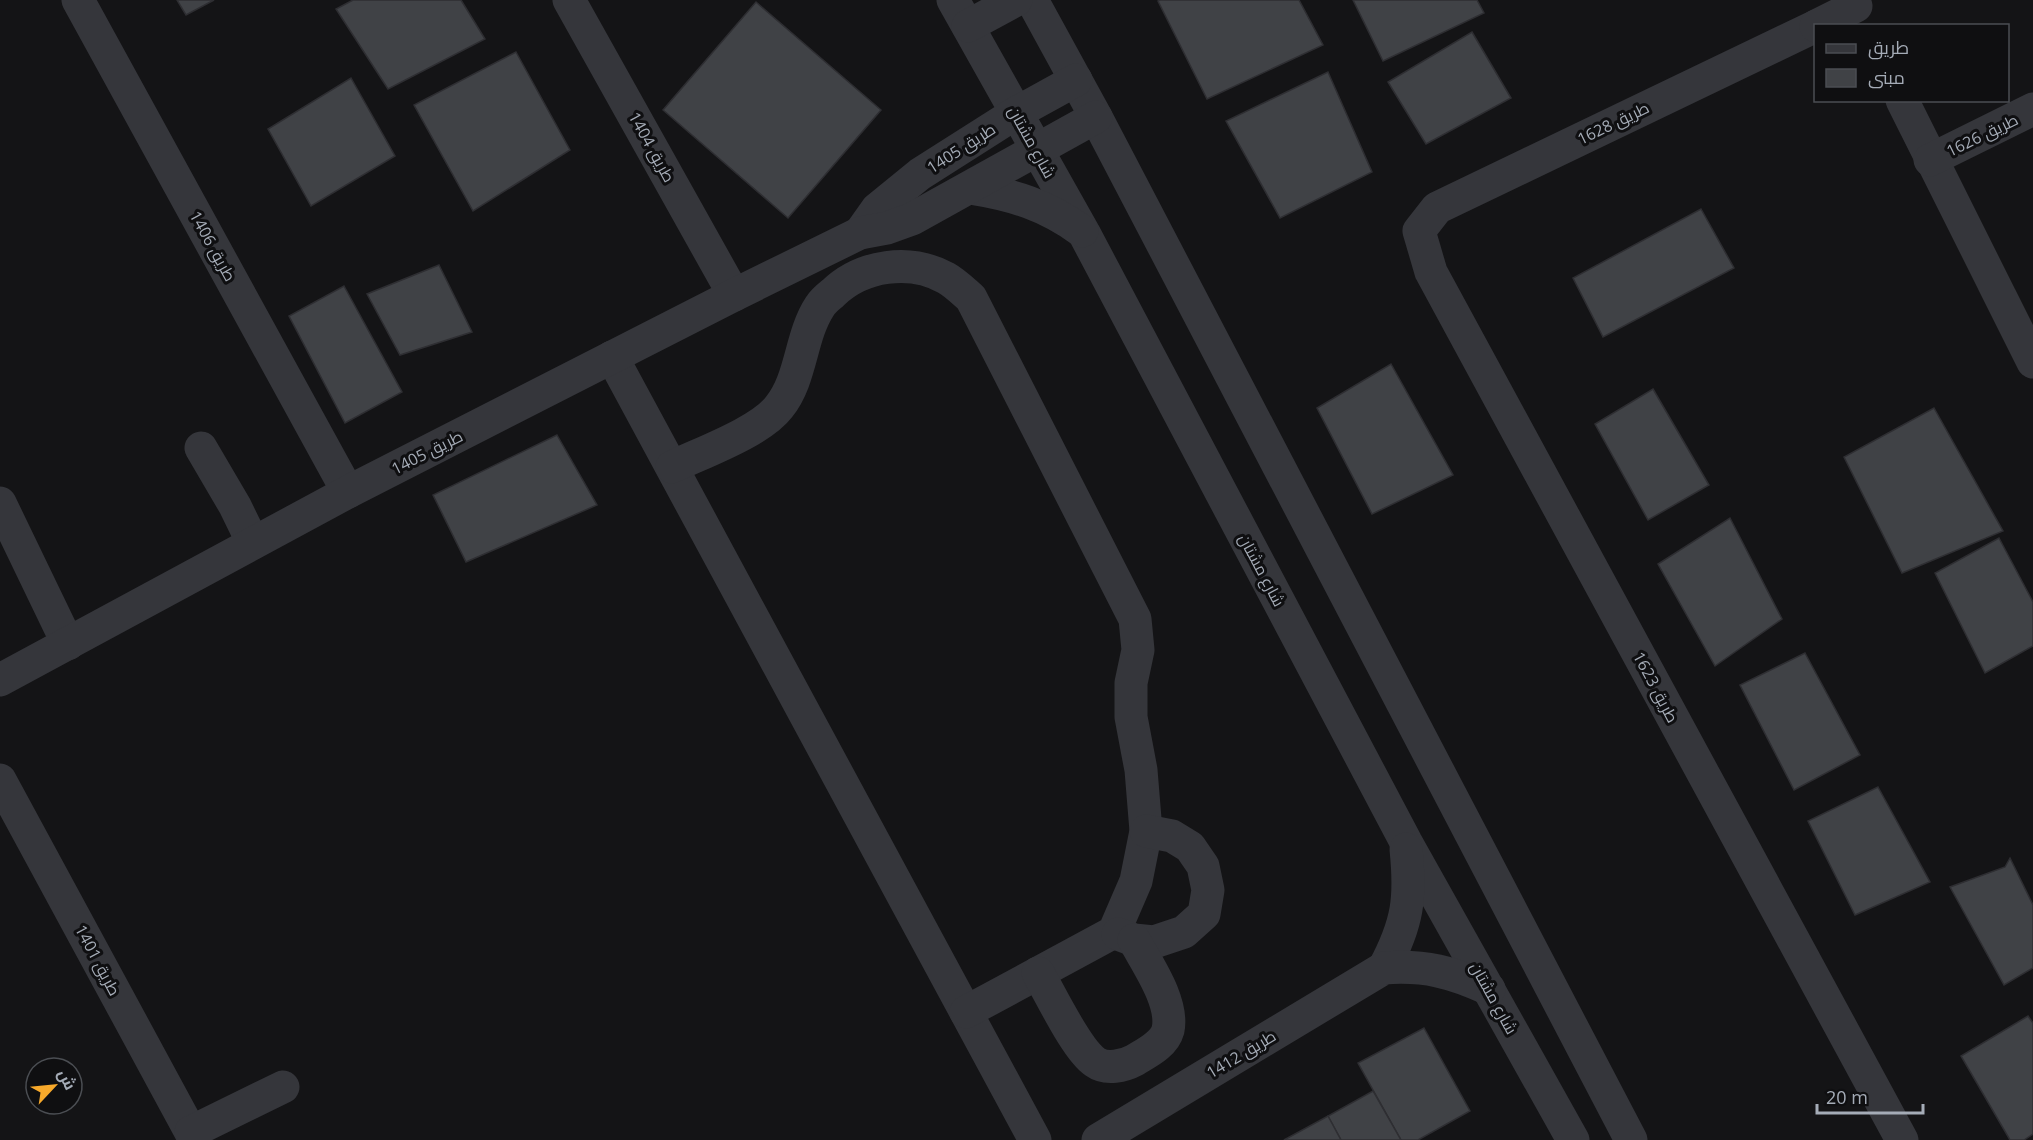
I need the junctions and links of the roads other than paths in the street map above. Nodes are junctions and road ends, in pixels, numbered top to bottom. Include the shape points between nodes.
1 (78, 0) edge
2 (569, 0) edge
3 (1016, 0) edge
4 (1032, 0) edge
5 (1858, 11) edge
6 (961, 13) edge
7 (1822, 24) edge
8 (1814, 27) edge
9 (1076, 80) junction
10 (1903, 102) edge
11 (2033, 109) edge
12 (1016, 113) junction
13 (1096, 117) junction
14 (1036, 151) junction
15 (1930, 160) junction
16 (970, 188) junction
17 (1419, 231) joint
18 (860, 233) junction
19 (1084, 233) junction
20 (734, 295) junction
21 (612, 357) junction
22 (2033, 362) edge
23 (201, 448) dead end
24 (672, 467) junction
25 (348, 492) junction
26 (0, 503) edge
27 (253, 543) junction
28 (68, 644) junction
29 (0, 680) edge
30 (0, 780) edge
31 (1146, 831) junction
32 (1406, 842) junction
33 (1124, 936) junction
34 (1384, 968) junction
35 (1038, 973) junction
36 (1489, 989) junction
37 (966, 1012) junction
38 (284, 1087) dead end
39 (193, 1136) edge
40 (1035, 1140) edge
41 (1098, 1140) edge
42 (1573, 1140) edge
43 (1631, 1140) edge
44 (1902, 1140) edge

1 - 25 street, طريق 1406
2 - 20 street, طريق 1404
3 - 6 street
4 - 9 street
5 - 7 street, طريق 1628
6 - 12 street, شارع مشتان
8 - 17 street, طريق 1628 via 1437,208
9 - 12 street, طريق 1405
9 - 13 street
10 - 15 street
11 - 15 street, طريق 1626
12 - 14 street, شارع مشتان
12 - 18 street, طريق 1405 via 897,191 877,209
13 - 14 street, طريق 1405
13 - 43 street
14 - 16 street, طريق 1405
14 - 19 street, شارع مشتان
15 - 22 street
16 - 18 street, طريق 1405 via 912,219
16 - 19 street via 1031,202
17 - 44 street, طريق 1623 via 1431,272
18 - 20 street, طريق 1405
19 - 32 street, شارع مشتان
20 - 21 street, طريق 1405
21 - 24 street
21 - 25 street, طريق 1405
23 - 27 street
24 - 31 street via 756,426 779,408 820,305 845,281 878,268 914,267 946,278 971,298 1135,619 1138,650 1131,683 1131,717 1141,770
24 - 37 street
25 - 27 street, طريق 1405
26 - 28 street
27 - 28 street, طريق 1405
28 - 29 street, طريق 1405
30 - 39 street, طريق 1401
31 - 33 street
31 - 33 street via 1172,836 1190,847 1203,866 1208,890 1204,914 1184,933 1154,942
32 - 34 street via 1406,918
32 - 36 street, شارع مشتان
33 - 35 street
33 - 35 street via 1163,994 1168,1014 1168,1031 1156,1047 1130,1062 1109,1067 1096,1064 1083,1052
34 - 36 street, طريق 1412 via 1432,968
34 - 41 street, طريق 1412
35 - 37 street
36 - 42 street, شارع مشتان
37 - 40 street
38 - 39 street

